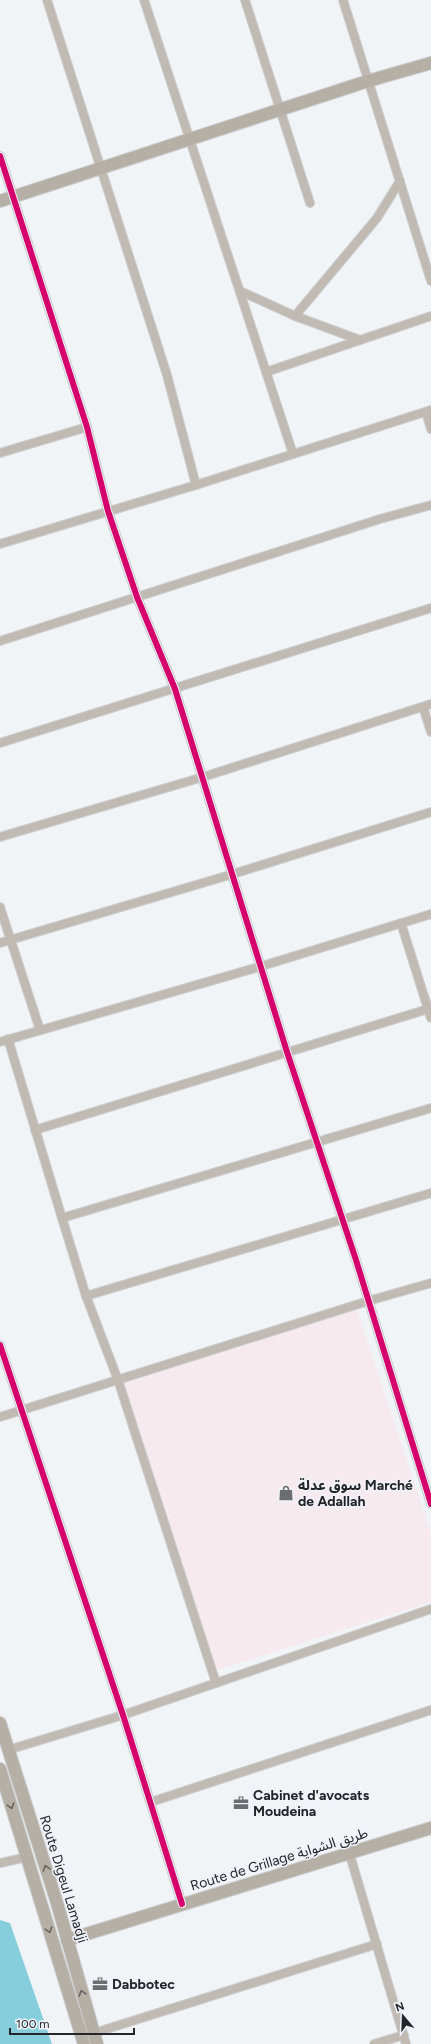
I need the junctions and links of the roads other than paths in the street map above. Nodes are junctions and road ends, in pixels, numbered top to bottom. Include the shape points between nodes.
1 (47, 0) edge
2 (144, 0) edge
3 (245, 0) edge
4 (342, 0) edge
5 (431, 63) edge
6 (368, 81) junction
7 (279, 110) junction
8 (190, 140) junction
9 (0, 156) edge
10 (101, 167) junction
11 (400, 181) junction
12 (14, 197) junction
13 (0, 201) edge
14 (310, 203) dead end
15 (431, 281) edge
16 (240, 291) junction
17 (295, 316) junction
18 (431, 316) edge
19 (360, 340) junction
20 (266, 372) junction
21 (428, 411) edge
22 (87, 427) junction
23 (431, 429) edge
24 (0, 453) edge
25 (293, 454) junction
26 (196, 485) junction
27 (431, 505) edge
28 (108, 511) junction
29 (0, 544) edge
30 (137, 597) junction
31 (431, 608) edge
32 (0, 641) edge
33 (175, 689) junction
34 (431, 704) edge
35 (423, 707) junction
36 (431, 732) edge
37 (0, 743) edge
38 (203, 777) junction
39 (431, 812) edge
40 (0, 837) edge
41 (233, 874) junction
42 (0, 907) edge
43 (431, 914) edge
44 (401, 923) junction
45 (11, 940) junction
46 (0, 943) edge
47 (262, 966) junction
48 (428, 1009) junction
49 (431, 1018) edge
50 (40, 1030) junction
51 (4, 1040) edge
52 (287, 1052) junction
53 (431, 1108) edge
54 (35, 1130) junction
55 (318, 1143) junction
56 (431, 1193) edge
57 (62, 1218) junction
58 (342, 1218) junction
59 (431, 1283) edge
60 (86, 1296) junction
61 (368, 1301) junction
62 (0, 1345) edge
63 (118, 1380) junction
64 (21, 1410) junction
65 (0, 1417) edge
66 (431, 1504) edge
67 (431, 1609) edge
68 (216, 1683) junction
69 (431, 1710) edge
70 (123, 1715) junction
71 (0, 1723) edge
72 (8, 1750) junction
73 (15, 1773) junction
74 (1, 1774) edge
75 (151, 1802) junction
76 (431, 1828) edge
77 (349, 1852) junction
78 (27, 1857) junction
79 (0, 1863) edge
80 (182, 1904) junction
81 (67, 1940) junction
82 (377, 1944) junction
83 (404, 2035) junction
84 (96, 2038) edge
85 (84, 2044) edge
86 (374, 2044) edge
87 (406, 2044) edge

1 - 10 street
2 - 8 street
3 - 7 street
4 - 6 street
5 - 6 street
6 - 7 street
6 - 11 street
7 - 8 street
7 - 14 street
8 - 10 street
8 - 16 street
9 - 12 street
10 - 12 street
10 - 26 street via 167,375
11 - 15 street
11 - 17 street via 377,218
12 - 13 street
12 - 22 street
16 - 17 street
16 - 20 street
17 - 19 street
18 - 19 street
19 - 20 street
20 - 25 street
21 - 23 street
21 - 25 street
22 - 24 street
22 - 28 street
25 - 26 street
26 - 28 street
27 - 30 street
28 - 29 street
28 - 30 street
30 - 32 street
30 - 33 street
31 - 33 street
33 - 37 street
33 - 38 street
34 - 35 street
35 - 36 street
35 - 38 street
38 - 40 street
38 - 41 street
39 - 41 street
41 - 45 street
41 - 47 street
42 - 45 street
43 - 44 street
44 - 47 street
44 - 48 street
45 - 46 street
45 - 50 street
47 - 50 street
47 - 52 street
48 - 49 street
48 - 52 street
50 - 51 street
51 - 54 street
52 - 54 street
52 - 55 street
53 - 55 street
54 - 57 street
55 - 57 street
55 - 58 street
56 - 58 street
57 - 60 street
58 - 60 street
58 - 61 street
59 - 61 street
60 - 63 street
61 - 63 street
61 - 66 street
62 - 64 street
63 - 64 street
63 - 68 street
64 - 65 street
64 - 70 street
67 - 68 street
68 - 70 street
69 - 75 street
70 - 72 street
70 - 75 street
71 - 72 street, Route Digeul Lamadji
72 - 73 street, Route Digeul Lamadji
73 - 74 street
81 -> 73 street, Route Digeul Lamadji
74 -> 78 street
75 - 80 street
76 - 77 street, Route de Grillage طريق الشواية
77 - 80 street, Route de Grillage طريق الشواية
77 - 82 street
78 - 79 street
78 -> 85 street
80 - 81 street, Route de Grillage طريق الشواية
84 -> 81 street, Route Digeul Lamadji
82 - 83 street
82 - 84 street
83 - 86 street
83 - 87 street

